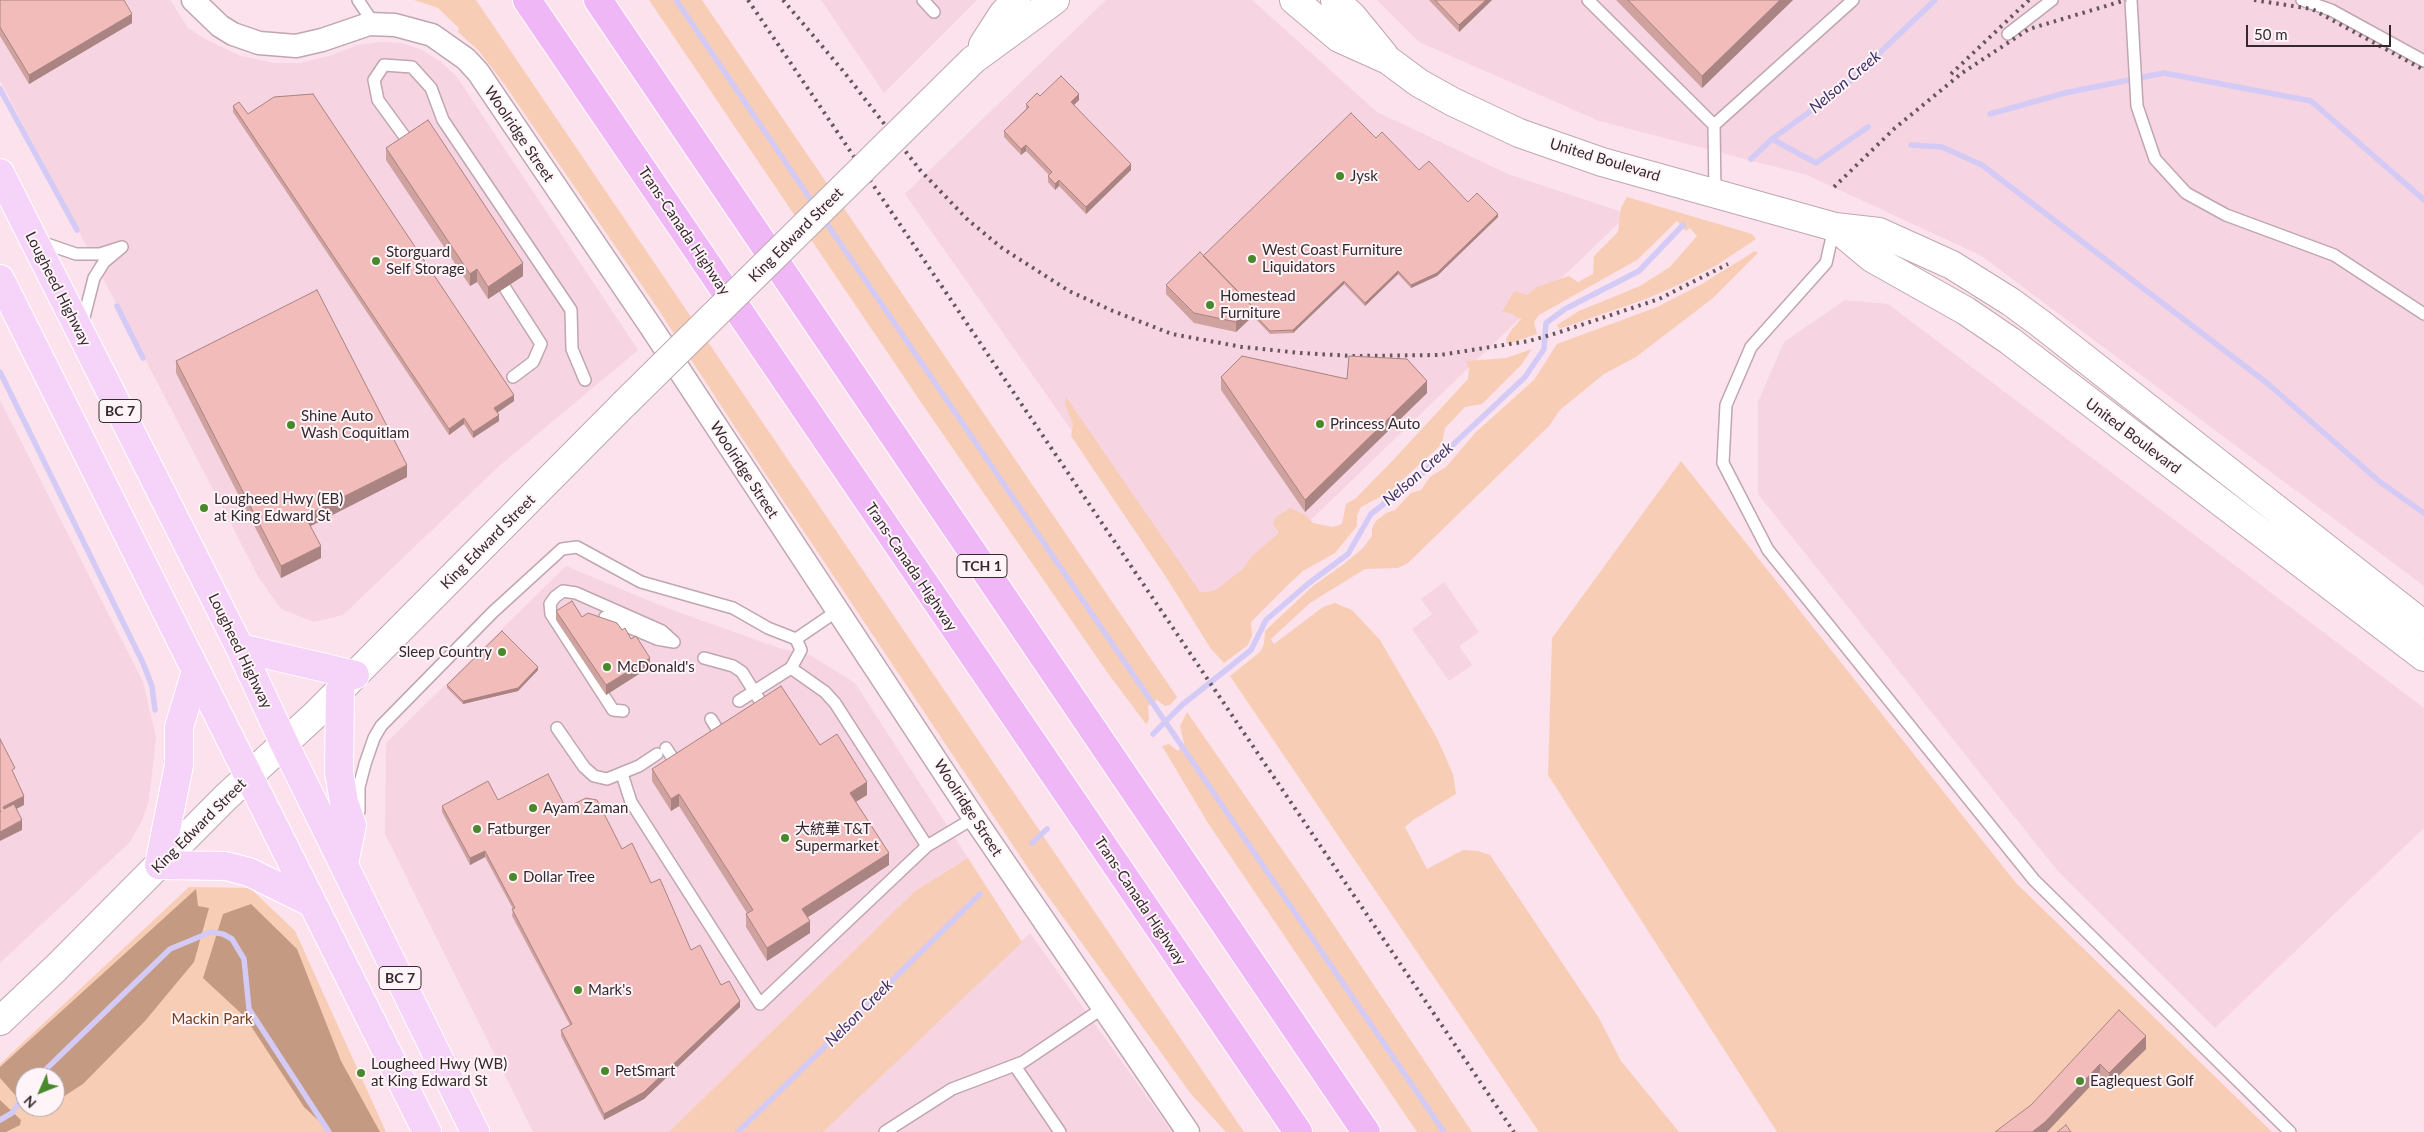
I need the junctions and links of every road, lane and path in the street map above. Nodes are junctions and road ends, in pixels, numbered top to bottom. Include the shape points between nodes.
1 (194, 0) edge
2 (358, 0) edge
3 (527, 0) edge
4 (598, 0) edge
5 (923, 0) edge
6 (1016, 0) edge
7 (1055, 0) edge
8 (1294, 0) edge
9 (1335, 0) edge
10 (1588, 0) edge
11 (1853, 0) edge
12 (2052, 0) edge
13 (2131, 0) edge
14 (2302, 0) edge
15 (934, 12) dead end
16 (374, 24) junction
17 (2008, 34) dead end
18 (973, 60) junction
19 (1388, 60) junction
20 (2424, 61) edge
21 (1714, 125) junction
22 (410, 144) edge
23 (0, 172) edge
24 (1715, 193) junction
25 (1835, 227) junction
26 (33, 239) junction
27 (0, 279) edge
28 (505, 288) edge
29 (2424, 314) edge
30 (80, 332) junction
31 (513, 377) dead end
32 (584, 380) dead end
33 (836, 611) junction
34 (604, 617) edge
35 (2424, 625) edge
36 (796, 638) junction
37 (240, 648) junction
38 (2424, 657) edge
39 (704, 658) dead end
40 (791, 668) junction
41 (196, 671) junction
42 (347, 683) junction
43 (755, 691) junction
44 (738, 701) dead end
45 (765, 709) edge
46 (623, 711) dead end
47 (711, 719) dead end
48 (557, 728) dead end
49 (722, 737) edge
50 (284, 743) junction
51 (677, 765) edge
52 (622, 774) junction
53 (249, 776) junction
54 (974, 818) junction
55 (352, 825) junction
56 (927, 846) junction
57 (344, 864) junction
58 (159, 865) junction
59 (310, 902) junction
60 (1103, 1008) junction
61 (0, 1021) edge
62 (1015, 1066) junction
63 (427, 1132) edge
64 (475, 1132) edge
65 (885, 1132) edge
66 (1060, 1132) edge
67 (1188, 1132) edge
68 (1298, 1132) edge
69 (1366, 1132) edge
70 (2290, 1132) edge

1 - 16 street, Woolridge Street via 212,20 233,34 273,45 309,44
2 - 16 lane
3 - 68 highway, Trans-Canada Highway
4 - 69 highway, TCH 1
5 - 15 lane
6 - 18 street, King Edward Street
7 - 18 street, King Edward Street
8 - 19 street, United Boulevard via 1339,38
9 - 19 street, United Boulevard
10 - 21 lane
11 - 21 lane
12 - 17 lane
13 - 29 lane via 2137,106 2155,159 2186,193 2226,215 2334,255
14 - 20 lane via 2331,10
16 - 33 street, Woolridge Street via 396,24 432,35 453,47 478,72
18 - 42 street, King Edward Street, bridge
19 - 24 street, United Boulevard via 1453,102 1519,133 1602,162
21 - 24 lane
22 - 32 lane via 378,100 374,80 384,65 412,67 431,88 443,120 571,310 572,349
23 - 26 main road, Lougheed Highway / BC 7
24 - 25 street, United Boulevard
25 - 35 street, United Boulevard via 1879,232 1898,239 1952,265 2011,302
25 - 38 street, United Boulevard via 1872,258 1966,310 2010,341
25 - 70 lane via 1826,263 1751,347 1726,405 1723,463 1768,550 2034,880
26 - 30 main road, Lougheed Highway / BC 7
26 - 30 lane via 76,254 100,254 122,247 104,262 94,278
27 - 41 main road, BC 7
28 - 31 lane via 541,344 533,362
30 - 37 main road, Lougheed Highway / BC 7
33 - 36 lane
33 - 54 street, Woolridge Street
34 - 46 lane via 657,639 674,642 662,631 576,593 563,591 555,597 550,604 551,614 613,710
36 - 40 lane via 800,650
36 - 55 lane via 768,628 733,608 641,582 577,547 562,550 493,612 381,726 366,764 359,788 359,811
37 - 42 main road
37 - 50 main road, Lougheed Highway / BC 7
39 - 43 lane via 733,666 742,672
40 - 43 lane
40 - 56 lane via 835,703
41 - 53 main road, BC 7
41 - 58 main road via 179,727 179,765
42 - 50 street, King Edward Street
42 - 55 main road via 339,772
43 - 44 lane
43 - 45 lane
47 - 49 lane
48 - 52 lane via 594,776 607,779
50 - 53 street, King Edward Street
50 - 57 main road, Lougheed Highway / BC 7
51 - 52 lane via 662,751
52 - 56 lane via 631,802 760,1004
53 - 58 street, King Edward Street
53 - 59 main road, BC 7
54 - 56 lane
54 - 60 street, Woolridge Street
55 - 57 main road
57 - 64 main road, Lougheed Highway / BC 7
58 - 59 main road via 226,866 249,872
58 - 61 street, King Edward Street
59 - 63 main road, BC 7
60 - 62 lane
60 - 67 street, Woolridge Street
62 - 65 lane via 952,1089
62 - 66 lane

